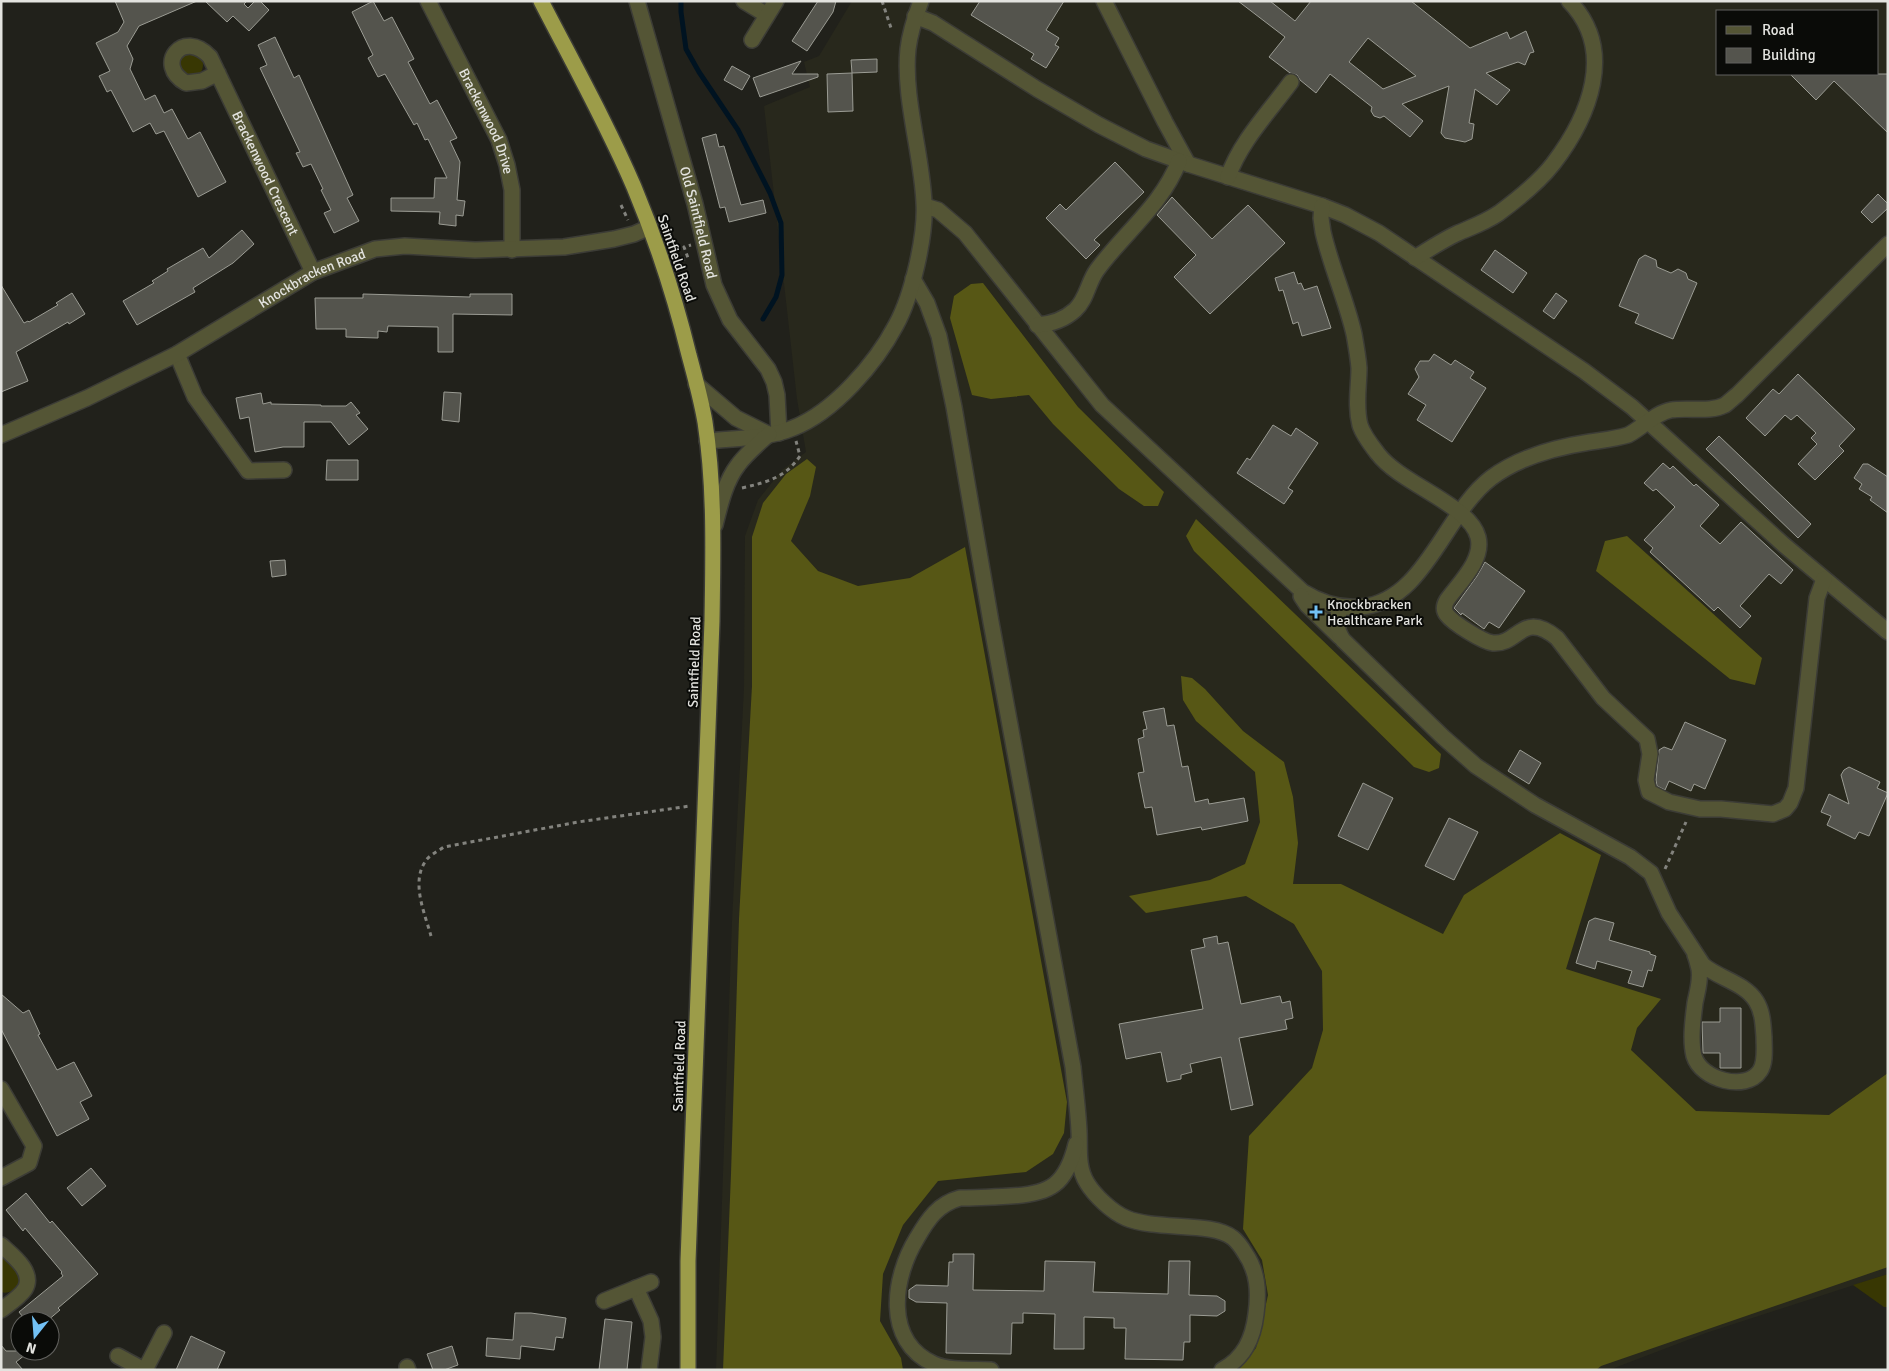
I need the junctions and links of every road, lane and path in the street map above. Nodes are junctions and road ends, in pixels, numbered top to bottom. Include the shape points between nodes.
1 (428, 1) edge
2 (542, 1) edge
3 (638, 1) edge
4 (744, 1) edge
5 (776, 1) edge
6 (882, 1) edge
7 (921, 1) edge
8 (1104, 1) edge
9 (1569, 1) edge
10 (767, 16) junction
11 (916, 16) junction
12 (891, 28) dead end
13 (752, 40) dead end
14 (218, 73) dead end
15 (1291, 82) dead end
16 (1183, 162) junction
17 (1228, 177) junction
18 (621, 205) dead end
19 (925, 206) junction
20 (1322, 206) junction
21 (650, 228) junction
22 (634, 234) junction
23 (1888, 244) edge
24 (512, 250) junction
25 (688, 258) dead end
26 (1415, 258) junction
27 (681, 260) dead end
28 (313, 272) junction
29 (913, 279) junction
30 (1037, 325) junction
31 (177, 354) junction
32 (696, 384) junction
33 (1649, 422) junction
34 (780, 432) junction
35 (1, 435) edge
36 (707, 441) junction
37 (284, 470) dead end
38 (741, 488) dead end
39 (1460, 512) junction
40 (713, 532) junction
41 (1824, 579) junction
42 (1291, 582) junction
43 (1341, 607) junction
44 (1888, 632) edge
45 (1343, 640) junction
46 (706, 805) junction
47 (1692, 808) junction
48 (1657, 885) junction
49 (431, 936) dead end
50 (1695, 955) junction
51 (1, 1089) edge
52 (1079, 1133) junction
53 (1, 1178) edge
54 (1, 1244) edge
55 (651, 1282) dead end
56 (636, 1288) junction
57 (604, 1301) dead end
58 (2, 1309) edge
59 (164, 1333) dead end
60 (118, 1356) dead end
61 (687, 1365) edge
62 (145, 1370) edge
63 (649, 1370) edge
64 (991, 1370) edge
65 (1222, 1370) edge

1 - 24 street, Brackenwood Drive via 499,140 512,190
2 - 21 highway, Saintfield Road via 604,125
3 - 34 street, Old Saintfield Road via 695,204 714,285 730,320 768,369 774,382
4 - 10 street
5 - 10 street
6 - 12 path
7 - 11 street
8 - 16 street
9 - 26 street via 1589,30 1595,68 1590,98 1574,131 1538,181 1500,212
10 - 13 street
11 - 16 street via 1099,125 1146,149
11 - 19 street via 908,50 908,78
14 - 28 street, Brackenwood Crescent
15 - 17 street via 1244,145
16 - 17 street
16 - 30 street via 1156,202 1096,271 1077,308 1054,322
17 - 20 street
18 - 22 path
19 - 29 street
19 - 30 street via 938,210 965,233
20 - 26 street via 1379,234
20 - 39 street via 1326,245 1357,350 1360,425 1374,449 1394,470
21 - 22 street, Knockbracken Road
21 - 32 highway, Saintfield Road via 678,310
22 - 24 street, Knockbracken Road via 564,247
23 - 33 street via 1731,400 1709,409 1671,410
24 - 28 street, Knockbracken Road via 405,246 375,250
25 - 27 path
26 - 33 street via 1584,371
28 - 31 street, Knockbracken Road
29 - 34 street via 897,324 880,351 847,389 805,423
29 - 52 street via 927,302 940,336 954,407 1073,1067
30 - 42 street via 1112,415
31 - 35 street, Knockbracken Road
31 - 37 street via 194,397 248,470
32 - 34 street via 736,418
32 - 36 highway, Saintfield Road
33 - 39 street via 1628,435 1555,450 1506,468 1479,489
33 - 41 street
34 - 36 street
34 - 38 path via 800,456 792,468 770,481
34 - 40 street via 744,458 734,470
36 - 40 highway, Saintfield Road
39 - 43 street via 1411,583 1401,591 1367,607
39 - 47 street via 1476,531 1478,549 1471,566 1447,600 1447,616 1493,643 1525,628 1549,631 1602,698 1648,739 1650,754 1646,780 1649,792
40 - 46 highway, Saintfield Road
41 - 44 street
41 - 47 street via 1817,598 1796,788 1790,804 1773,814
42 - 43 street via 1315,600
42 - 45 street via 1308,605
43 - 45 street via 1337,627
45 - 48 street via 1476,766 1535,805 1630,857 1651,873
46 - 49 path via 578,822 444,847 425,860 420,874 420,893
46 - 61 highway, Saintfield Road via 688,1261
47 - 48 path
48 - 50 street via 1669,913
50 - 50 street via 1710,971 1739,986 1756,1000 1762,1018 1764,1045 1762,1067 1753,1078 1735,1082 1712,1077 1694,1057 1693,1021 1699,976
51 - 53 street via 34,1146 29,1163
52 - 64 street via 1074,1155 1062,1178 1053,1186 1032,1195 950,1201 932,1215 902,1267 897,1292 898,1316 912,1348 934,1365
52 - 65 street via 1079,1153 1086,1182 1118,1214 1150,1225 1196,1227 1224,1233 1234,1238 1251,1262 1258,1292 1254,1330 1241,1355
54 - 58 street via 25,1269 28,1279 25,1288
55 - 56 street
56 - 57 street
56 - 63 street via 651,1320 653,1338
59 - 62 street
60 - 62 street

